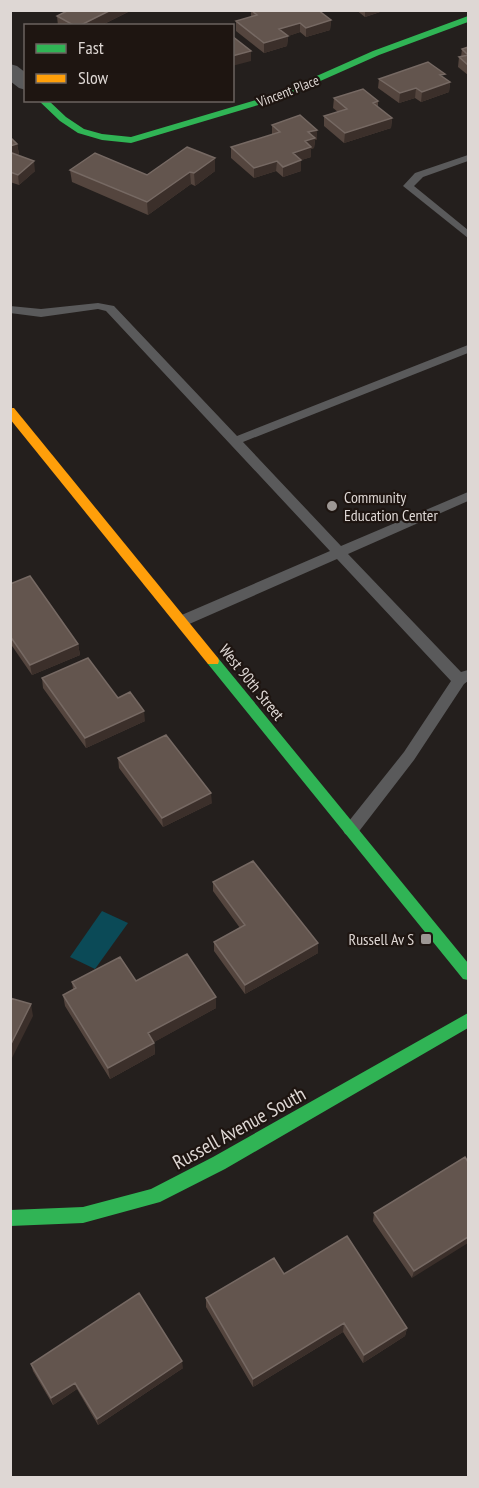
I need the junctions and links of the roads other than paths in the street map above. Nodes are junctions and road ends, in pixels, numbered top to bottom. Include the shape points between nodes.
1 (468, 19) edge
2 (10, 70) edge
3 (24, 82) edge
4 (44, 102) edge
5 (468, 158) edge
6 (468, 235) edge
7 (10, 309) edge
8 (468, 349) edge
9 (10, 411) edge
10 (236, 441) junction
11 (468, 496) edge
12 (340, 552) junction
13 (182, 621) junction
14 (464, 678) edge
15 (351, 830) junction
16 (468, 974) edge
17 (468, 1020) edge
18 (10, 1218) edge

1 - 4 street, Vincent Place via 376,53 279,96 131,140 82,133
2 - 3 street
5 - 6 lane via 419,175 408,186
7 - 10 lane via 41,314 98,306 110,309
8 - 10 lane
9 - 13 street, West 90th Street
10 - 12 lane
11 - 12 lane
12 - 13 lane
12 - 14 lane
13 - 15 street, West 90th Street
14 - 15 lane
15 - 16 street, West 90th Street
17 - 18 street, Russell Avenue South via 154,1196 83,1215

